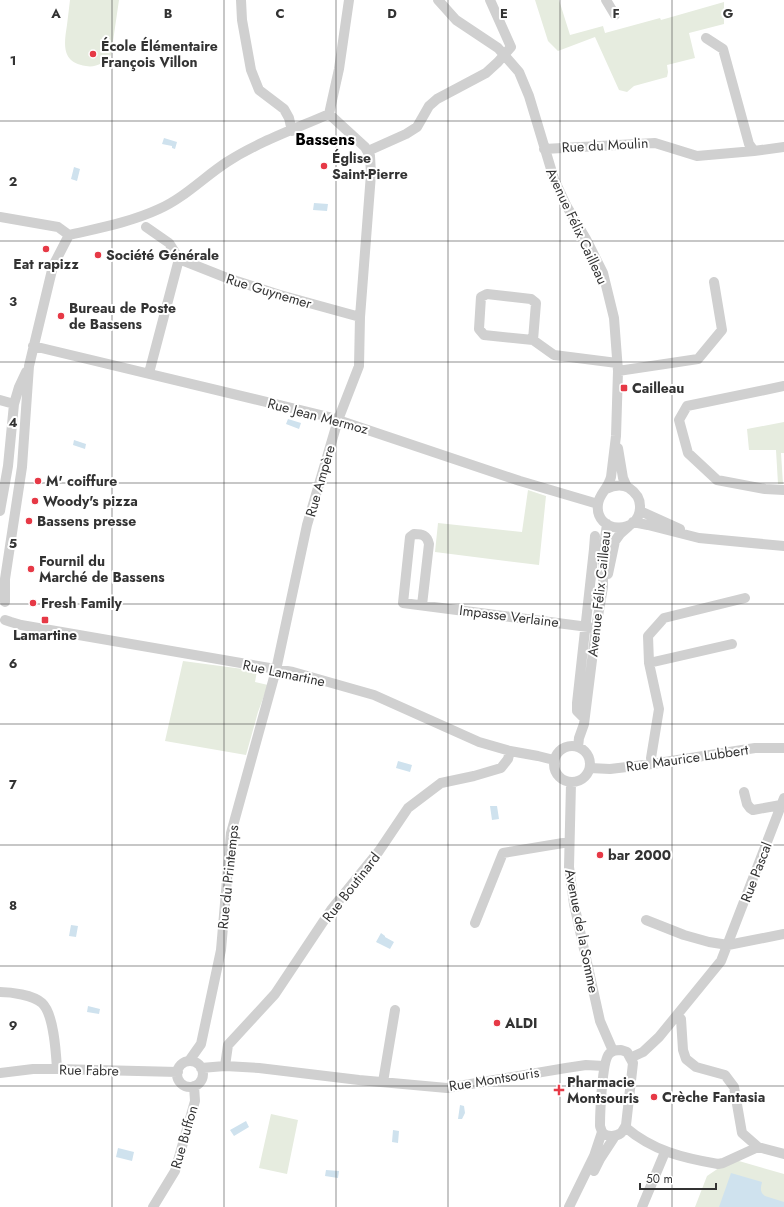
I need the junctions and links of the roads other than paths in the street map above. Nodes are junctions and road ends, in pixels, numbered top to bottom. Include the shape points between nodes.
1 (241, 0) edge
2 (349, 0) edge
3 (438, 0) edge
4 (490, 0) edge
5 (606, 0) edge
6 (615, 16) dead end
7 (706, 38) dead end
8 (505, 55) junction
9 (329, 114) junction
10 (292, 131) junction
11 (784, 147) edge
12 (544, 148) junction
13 (368, 151) junction
14 (754, 151) junction
15 (0, 217) edge
16 (146, 227) dead end
17 (69, 235) junction
18 (179, 259) junction
19 (714, 282) dead end
20 (360, 318) junction
21 (533, 340) junction
22 (33, 346) junction
23 (28, 366) junction
24 (618, 367) junction
25 (149, 373) junction
26 (784, 386) edge
27 (0, 400) edge
28 (14, 404) junction
29 (338, 420) junction
30 (616, 436) junction
31 (627, 487) junction
32 (606, 489) junction
33 (784, 490) edge
34 (598, 504) junction
35 (0, 511) edge
36 (640, 511) junction
37 (633, 522) junction
38 (607, 524) junction
39 (595, 536) dead end
40 (718, 540) junction
41 (784, 546) edge
42 (599, 551) junction
43 (603, 587) junction
44 (745, 598) dead end
45 (2, 600) edge
46 (422, 605) junction
47 (3, 621) edge
48 (585, 626) junction
49 (596, 628) junction
50 (732, 644) dead end
51 (649, 664) junction
52 (276, 670) junction
53 (584, 718) junction
54 (578, 747) junction
55 (784, 748) edge
56 (510, 751) junction
57 (554, 760) junction
58 (652, 764) junction
59 (590, 768) junction
60 (571, 783) junction
61 (744, 792) dead end
62 (783, 802) edge
63 (569, 842) junction
64 (646, 920) dead end
65 (475, 923) dead end
66 (784, 934) edge
67 (728, 945) junction
68 (0, 992) edge
69 (395, 1010) dead end
70 (677, 1015) junction
71 (613, 1051) junction
72 (630, 1058) junction
73 (189, 1061) junction
74 (225, 1066) junction
75 (604, 1066) junction
76 (201, 1068) junction
77 (57, 1069) junction
78 (178, 1072) junction
79 (0, 1073) edge
80 (383, 1082) junction
81 (194, 1086) junction
82 (625, 1128) junction
83 (602, 1132) junction
84 (615, 1136) junction
85 (758, 1147) junction
86 (665, 1152) junction
87 (784, 1154) edge
88 (153, 1207) edge
89 (569, 1207) edge
90 (576, 1207) edge
91 (642, 1207) edge

1 - 10 street via 242,20 252,70 259,90 284,109
2 - 9 street via 339,69
3 - 8 street, Avenue Félix Cailleau via 456,20
4 - 8 street via 511,47
5 - 6 street
7 - 14 street via 723,49 749,144
8 - 12 street, Avenue Félix Cailleau via 519,72
8 - 13 street via 486,73 437,99 429,106 417,127
9 - 10 street
9 - 13 street
10 - 17 street via 226,162 160,209
11 - 14 street, Rue du Moulin
12 - 14 street, Rue du Moulin via 655,143 697,156
12 - 24 street, Avenue Félix Cailleau via 566,205 603,274 614,318
13 - 20 street, Rue Ampère via 371,174
15 - 17 street via 58,227
16 - 18 street via 169,243
17 - 22 street via 54,266
18 - 20 street, Rue Guynemer via 227,278
18 - 25 street
19 - 24 street via 722,330 698,359
20 - 29 street, Rue Ampère via 359,366
21 - 21 street via 536,303 531,299 487,294 481,297 479,329 484,335
21 - 24 street via 554,355
22 - 23 street
22 - 25 street, Rue Jean Mermoz
23 - 28 street
23 - 45 street via 22,467
24 - 30 street, Avenue Félix Cailleau
25 - 29 street, Rue Jean Mermoz
26 - 33 street via 687,406 679,420 688,453 717,480
27 - 28 street
28 - 35 street via 8,466
29 - 34 street, Rue Jean Mermoz via 520,481
29 - 52 street, Rue Ampère via 307,525
30 - 31 street
30 - 32 street, Avenue Félix Cailleau via 611,477
31 - 32 street via 616,486
31 - 36 street via 638,496
32 - 34 street, Avenue Félix Cailleau
34 - 38 street, Avenue Félix Cailleau via 599,516
36 - 37 street
36 - 40 street via 700,536
37 - 38 street via 620,528
37 - 40 street
37 - 43 street via 615,541
38 - 42 street, Avenue Félix Cailleau
39 - 42 street
40 - 41 street
42 - 43 street, Avenue Félix Cailleau
42 - 48 street
43 - 49 street, Avenue Félix Cailleau
44 - 51 street via 664,618 648,636
45 - 47 street via 7,606 7,616
46 - 46 street, Impasse Verlaine via 403,603 410,537 414,534 424,535 428,538 429,544
46 - 48 street, Impasse Verlaine
47 - 52 street, Rue Lamartine
48 - 49 street, Impasse Verlaine
48 - 53 street via 577,703 577,711
49 - 53 street, Avenue Félix Cailleau
50 - 51 street
51 - 58 street via 659,709
52 - 56 street, Rue Lamartine via 293,672 374,695 479,742
52 - 73 street, Rue du Printemps via 231,832 221,950 201,1044
53 - 54 street, Avenue Félix Cailleau
54 - 57 street via 566,747 556,754
54 - 59 street via 590,758
55 - 58 street, Rue Maurice Lubbert via 755,748
56 - 57 street, Rue Lamartine
56 - 74 street, Rue Boutinard via 501,768 441,783 408,808 379,851 331,910 275,994 228,1045
57 - 60 street via 557,775
58 - 59 street, Rue Maurice Lubbert via 610,769
59 - 60 street via 585,778
60 - 63 street, Avenue de la Somme
61 - 62 street via 747,804 753,810
62 - 67 street, Rue Pascal
63 - 65 street via 503,853
63 - 71 street, Avenue de la Somme via 577,919 600,1021
64 - 67 street via 684,935
66 - 67 street
67 - 70 street, Rue Pascal via 721,960
68 - 77 street via 27,996 42,1002 48,1012 56,1047
69 - 80 street
70 - 72 street, Rue Pascal via 643,1052
70 - 85 street via 681,1019 686,1059 696,1067 725,1075 734,1087 742,1133
71 - 72 street via 627,1052
71 - 75 street via 608,1054
72 - 82 street via 633,1063
73 - 76 street
73 - 78 street via 182,1065
74 - 76 street, Rue Montsouris
74 - 80 street, Rue Montsouris
75 - 80 street, Rue Montsouris via 579,1066 451,1088
75 - 83 street via 600,1120
76 - 81 street via 202,1079
77 - 78 street, Rue Fabre
77 - 79 street, Rue Fabre
78 - 81 street via 182,1083
81 - 88 street, Rue Buffon via 195,1101 175,1172
82 - 84 street
82 - 86 street via 646,1143
83 - 84 street
83 - 89 street via 594,1156
84 - 90 street via 600,1159
85 - 86 street via 718,1164
85 - 87 street
86 - 91 street

